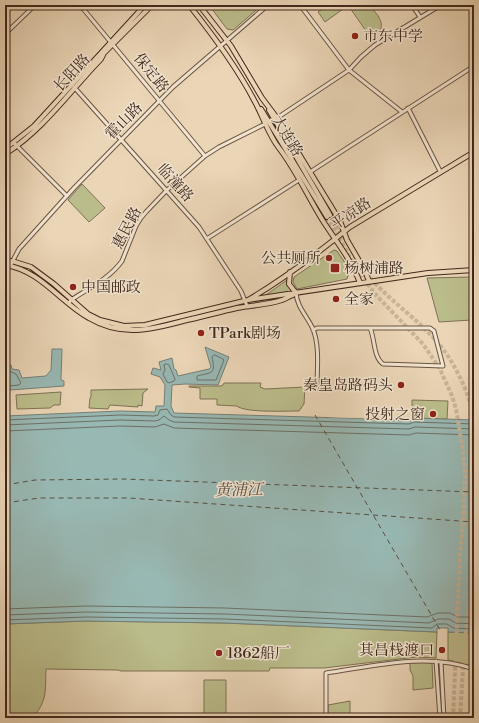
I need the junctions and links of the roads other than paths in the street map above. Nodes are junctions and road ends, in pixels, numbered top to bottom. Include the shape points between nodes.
1 (34, 5) edge
2 (80, 5) edge
3 (145, 5) edge
4 (152, 5) edge
5 (189, 5) edge
6 (199, 5) edge
7 (268, 5) edge
8 (300, 5) edge
9 (412, 5) edge
10 (441, 5) edge
11 (420, 17) junction
12 (5, 34) edge
13 (227, 40) junction
14 (112, 43) junction
15 (221, 46) junction
16 (474, 66) edge
17 (349, 70) junction
18 (73, 86) junction
19 (262, 98) junction
20 (255, 100) junction
21 (160, 101) junction
22 (408, 108) junction
23 (402, 112) junction
24 (277, 118) junction
25 (265, 124) junction
26 (122, 140) junction
27 (15, 144) junction
28 (7, 148) edge
29 (474, 152) edge
30 (5, 154) edge
31 (205, 156) junction
32 (310, 172) junction
33 (440, 172) junction
34 (299, 180) junction
35 (167, 190) junction
36 (67, 196) junction
37 (344, 232) junction
38 (208, 238) junction
39 (336, 240) junction
40 (11, 263) junction
41 (5, 264) edge
42 (474, 270) edge
43 (291, 272) junction
44 (369, 282) junction
45 (360, 283) junction
46 (296, 293) junction
47 (70, 301) junction
48 (245, 301) junction
49 (247, 306) junction
50 (370, 328) junction
51 (313, 330) junction
52 (316, 388) dead end
53 (436, 661) junction
54 (441, 662) junction
55 (474, 669) edge
56 (326, 718) edge
57 (440, 718) edge
58 (444, 718) edge

1 - 12 street
2 - 14 street, 保定路
3 - 14 main road, 长阳路
4 - 14 main road, 长阳路
5 - 15 main road, 大连路
6 - 13 main road, 大连路
7 - 13 street, 霍山路
8 - 17 street
9 - 11 street
10 - 11 street
11 - 17 street via 372,47
13 - 15 street, 霍山路
13 - 19 main road, 大连路
14 - 18 main road, 长阳路 via 101,59
14 - 21 street, 保定路
15 - 20 main road, 大连路
15 - 21 street, 霍山路
16 - 22 street
17 - 23 street
17 - 24 street
18 - 26 street, 临潼路
18 - 27 main road, 长阳路 via 29,136
19 - 20 main road via 329,216
19 - 24 main road, 大连路
20 - 25 main road, 大连路
21 - 26 street, 霍山路
21 - 31 street, 保定路
22 - 23 street
22 - 33 street
23 - 32 street
24 - 32 main road, 大连路
25 - 31 street, 惠民路
25 - 34 main road, 大连路
26 - 35 street, 临潼路
26 - 36 street, 霍山路
27 - 28 main road, 长阳路
27 - 36 street
28 - 30 main road, 长阳路
29 - 33 main road, 平凉路
31 - 35 street, 惠民路
32 - 37 main road, 大连路
33 - 37 main road, 平凉路
34 - 38 street
34 - 39 main road, 大连路
35 - 38 street, 临潼路
35 - 47 street, 惠民路 via 141,218 118,266 100,283
36 - 40 street, 霍山路 via 19,249
37 - 39 main road, 平凉路
37 - 44 main road, 大连路
38 - 48 street, 临潼路
39 - 43 main road, 平凉路
39 - 45 main road, 大连路
40 - 41 main road
40 - 47 main road
42 - 44 main road via 428,273
43 - 46 main road via 288,284
43 - 48 main road, 平凉路
44 - 45 main road
45 - 46 main road
46 - 48 main road
46 - 49 main road via 282,300
46 - 51 street via 298,303
47 - 48 main road via 100,320 135,326
47 - 49 main road via 87,317 105,326 134,330 158,328
48 - 49 street, 临潼路
50 - 50 street via 378,358 383,364 442,366 432,328
50 - 51 street
51 - 52 street via 318,352
53 - 54 street
53 - 56 street via 418,660 326,673
53 - 57 street
54 - 55 street
54 - 58 street

